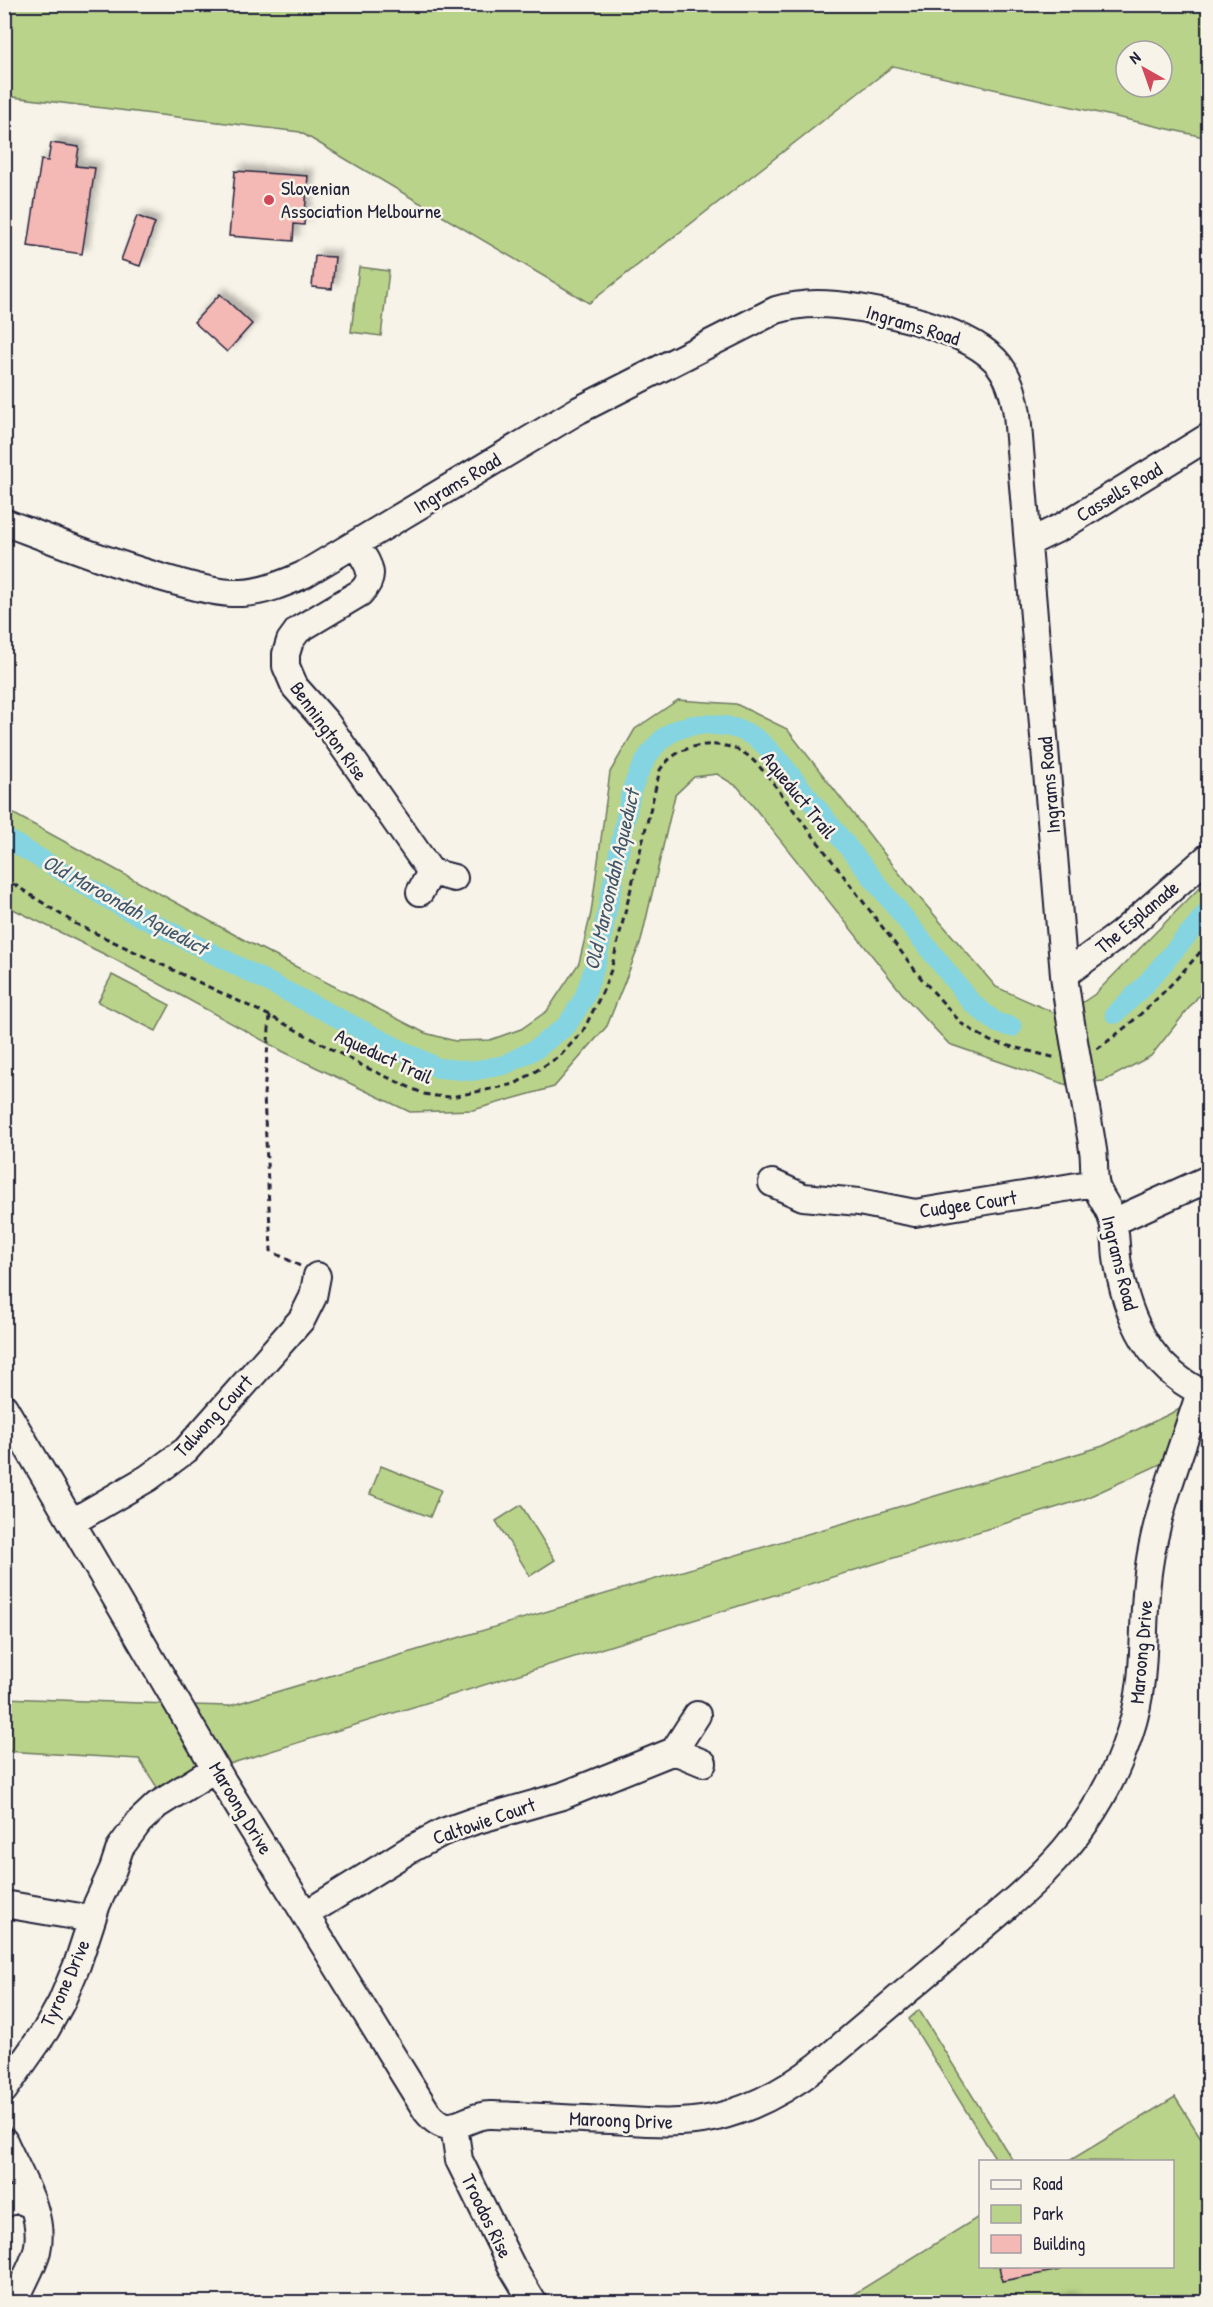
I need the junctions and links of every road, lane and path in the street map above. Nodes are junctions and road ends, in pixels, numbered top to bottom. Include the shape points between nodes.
1 (1209, 437) edge
2 (4, 522) edge
3 (1028, 543) junction
4 (356, 545) junction
5 (1209, 857) edge
6 (4, 878) edge
7 (435, 881) dead end
8 (1209, 943) edge
9 (1064, 975) junction
10 (270, 1016) junction
11 (1077, 1063) junction
12 (1209, 1179) edge
13 (772, 1183) dead end
14 (1095, 1184) junction
15 (1113, 1222) junction
16 (317, 1276) joint
17 (1204, 1394) edge
18 (4, 1407) edge
19 (72, 1522) junction
20 (698, 1715) dead end
21 (674, 1751) junction
22 (703, 1763) dead end
23 (220, 1775) junction
24 (4, 1904) edge
25 (306, 1914) junction
26 (92, 1919) junction
27 (4, 2090) edge
28 (454, 2126) junction
29 (6, 2157) edge
30 (4, 2205) edge
31 (32, 2205) junction
32 (15, 2302) edge
33 (533, 2302) edge

1 - 3 street, Cassells Road via 1063,526
2 - 4 street, Ingrams Road via 151,574 230,593 279,585
3 - 4 street, Ingrams Road via 1014,398 1006,376 993,358 959,336 918,322 848,306 816,304 788,307 764,316 597,401
3 - 9 street, Ingrams Road
4 - 7 street, Bennington Rise via 369,567 368,586 298,630 290,641 286,666 295,687 326,722
5 - 9 street, The Esplanade via 1120,934
6 - 10 path, Aqueduct Trail via 76,924
8 - 11 path via 1136,1020
9 - 11 street, Ingrams Road
10 - 11 path, Aqueduct Trail via 365,1068 424,1094 451,1097 503,1088 530,1076 573,1044 605,987 660,770 690,747 713,745 744,753 767,775 921,978 962,1024 990,1041
10 - 16 path via 264,1095 271,1251
11 - 14 street, Ingrams Road via 1094,1151
12 - 15 street
13 - 14 street, Cudgee Court via 803,1197 860,1202 915,1213
14 - 15 street, Ingrams Road
15 - 17 street, Ingrams Road via 1120,1275 1140,1333 1161,1364
16 - 19 street, Talwong Court via 313,1297 302,1319 192,1444 162,1468
17 - 28 street, Maroong Drive via 1158,1524 1149,1563 1142,1678 1131,1731 1096,1808 1045,1874 819,2065 759,2102 690,2121 487,2115
18 - 19 street, Maroong Drive
19 - 23 street, Maroong Drive
20 - 21 street
21 - 22 street
21 - 25 street, Caltowie Court via 562,1796 443,1832
23 - 25 street, Maroong Drive
23 - 26 street, Tyrone Drive via 163,1820 113,1869
24 - 26 street
25 - 28 street, Maroong Drive via 427,2112 436,2122
26 - 27 street, Tyrone Drive via 61,2003
28 - 33 street, Troodos Rise via 459,2160
29 - 31 street
30 - 31 street via 16,2199
31 - 32 street via 38,2222 38,2248

